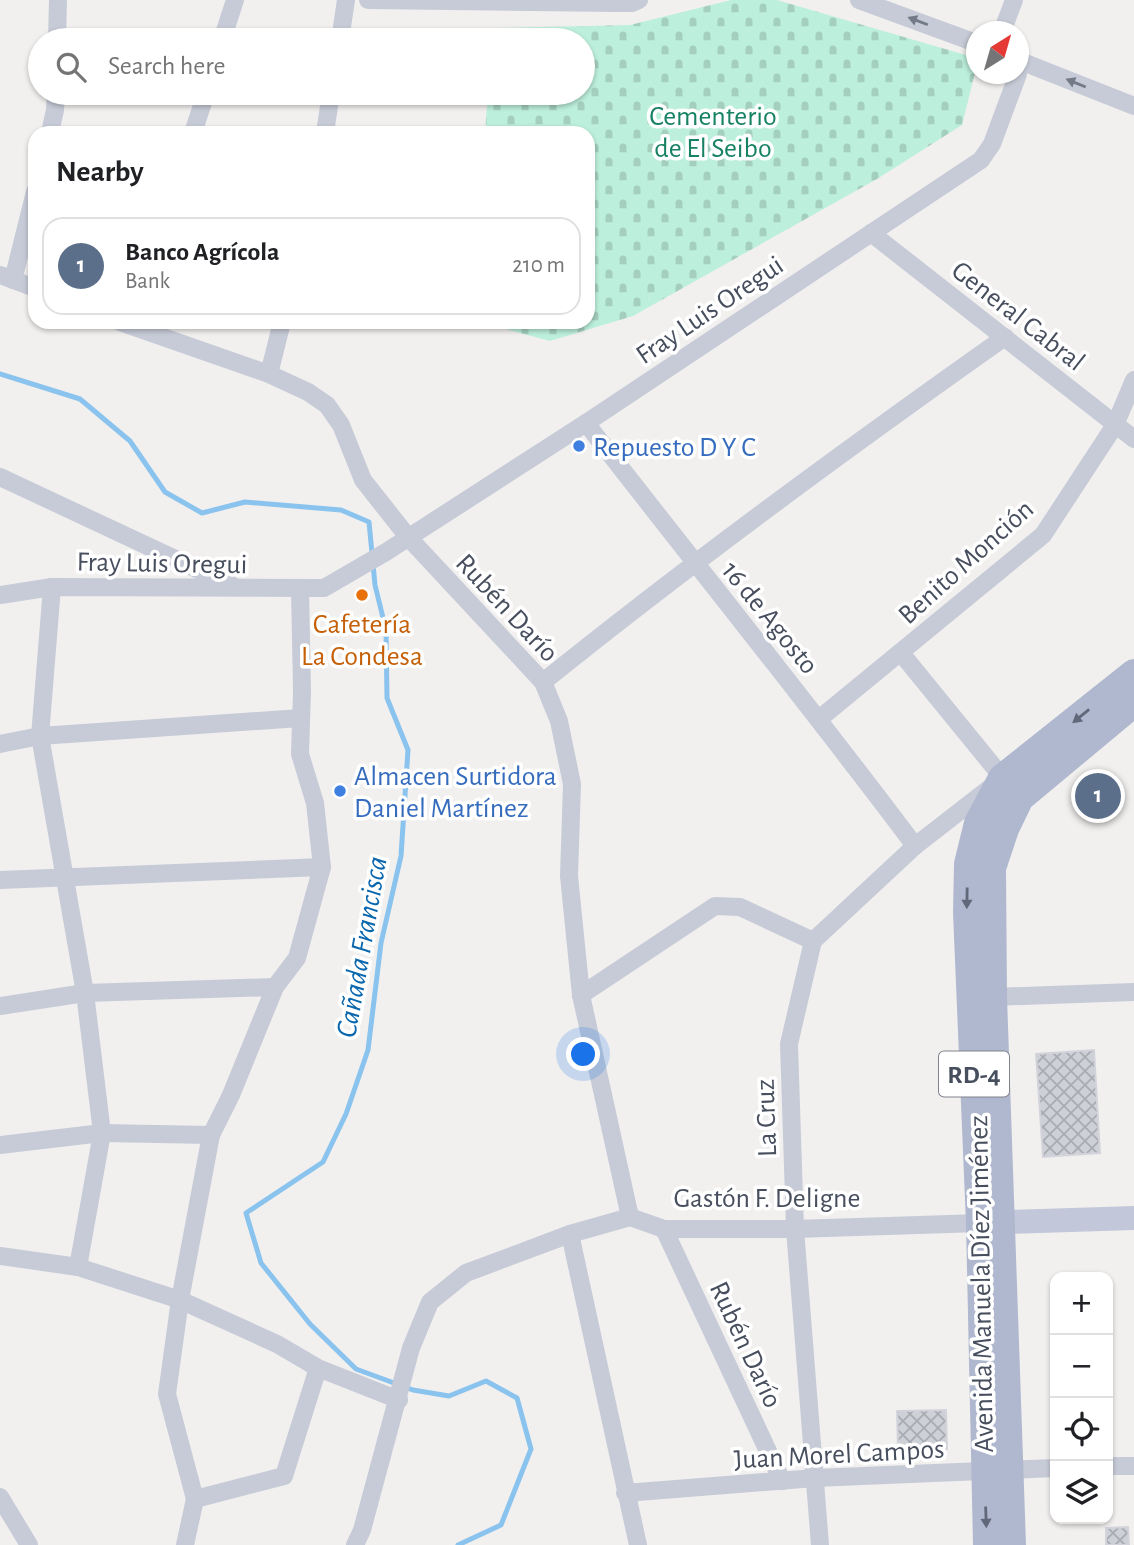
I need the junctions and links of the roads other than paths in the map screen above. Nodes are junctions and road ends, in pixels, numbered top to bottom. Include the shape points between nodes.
1 (58, 0) edge
2 (235, 0) edge
3 (346, 0) edge
4 (368, 0) edge
5 (639, 0) edge
6 (859, 0) edge
7 (1014, 0) edge
8 (886, 5) edge
9 (1006, 21) edge
10 (57, 28) edge
11 (226, 28) edge
12 (342, 28) edge
13 (966, 39) edge
14 (1029, 70) edge
15 (1013, 84) edge
16 (55, 105) edge
17 (202, 105) edge
18 (329, 105) edge
19 (1134, 106) edge
20 (52, 126) edge
21 (195, 126) edge
22 (326, 126) edge
23 (28, 213) edge
24 (871, 233) junction
25 (7, 277) edge
26 (28, 285) edge
27 (145, 329) edge
28 (280, 329) edge
29 (1005, 337) junction
30 (269, 374) junction
31 (1134, 380) edge
32 (586, 423) junction
33 (1115, 425) junction
34 (1134, 439) edge
35 (0, 477) edge
36 (408, 537) junction
37 (694, 564) junction
38 (52, 587) junction
39 (239, 589) junction
40 (300, 589) junction
41 (0, 595) edge
42 (901, 653) junction
43 (1134, 673) edge
44 (544, 682) junction
45 (1134, 703) edge
46 (301, 718) junction
47 (820, 719) junction
48 (40, 736) junction
49 (0, 744) edge
50 (1011, 788) junction
51 (915, 846) junction
52 (321, 867) junction
53 (64, 876) junction
54 (0, 880) edge
55 (813, 941) junction
56 (275, 987) junction
57 (1134, 992) edge
58 (85, 993) junction
59 (581, 995) junction
60 (993, 997) junction
61 (0, 1006) edge
62 (102, 1133) junction
63 (211, 1135) junction
64 (0, 1145) edge
65 (630, 1217) junction
66 (1134, 1218) edge
67 (991, 1222) junction
68 (664, 1229) junction
69 (796, 1229) junction
70 (570, 1234) junction
71 (0, 1256) edge
72 (78, 1267) junction
73 (180, 1300) junction
74 (318, 1368) junction
75 (399, 1401) junction
76 (1113, 1466) edge
77 (1134, 1466) edge
78 (1050, 1468) edge
79 (996, 1470) junction
80 (815, 1478) junction
81 (782, 1481) junction
82 (625, 1493) junction
83 (0, 1497) edge
84 (195, 1499) junction
85 (29, 1545) edge
86 (185, 1545) edge
87 (355, 1545) edge
88 (638, 1545) edge
89 (820, 1545) edge
90 (987, 1545) edge
91 (1012, 1545) edge

1 - 10 street
2 - 11 street
3 - 12 street
4 - 5 street
6 - 8 street
7 - 9 street
13 -> 8 street
19 -> 14 street
15 - 24 street, Fray Luis Oregui via 992,144 981,160
16 - 20 street
17 - 21 street
18 - 22 street
23 - 25 street
24 - 29 street, General Cabral
24 - 32 street, Fray Luis Oregui
25 - 26 street
27 - 30 street, Rubén Darío
28 - 30 street
29 - 33 street, General Cabral
29 - 37 street via 851,445
30 - 36 street, Rubén Darío via 327,405 341,425 363,480
31 - 33 street, Benito Monción
32 - 36 street, Fray Luis Oregui
32 - 37 street, 16 de Agosto
33 - 34 street, General Cabral
33 - 42 street, Benito Monción via 1043,535
35 - 39 street
36 - 40 street, Fray Luis Oregui via 324,588
36 - 44 street, Rubén Darío
37 - 44 street
37 - 47 street, 16 de Agosto
38 - 39 street, Fray Luis Oregui
38 - 41 street, Fray Luis Oregui
38 - 48 street
39 - 40 street, Fray Luis Oregui
40 - 46 street
42 - 47 street, Benito Monción
42 - 50 street
43 -> 50 main road, Avenida Manuela Díez Jiménez / RD-4
44 - 59 street, Rubén Darío via 559,721 572,784 569,876
45 - 50 main road, Avenida Manuela Díez Jiménez / RD-4
46 - 48 street
46 - 52 street via 300,754 315,803
47 - 51 street, 16 de Agosto
48 - 49 street
48 - 53 street
50 - 51 street
50 - 60 main road, Avenida Manuela Díez Jiménez / RD-4 via 1005,829 992,868
50 -> 67 main road, Avenida Manuela Díez Jiménez / RD-4 via 978,823 968,864 967,912
51 - 55 street
52 - 53 street
52 - 56 street via 297,958
53 - 54 street
53 - 58 street
55 - 59 street via 740,907 715,906
55 - 69 street, La Cruz via 789,1044
56 - 58 street
56 - 63 street
57 - 60 street
58 - 61 street
58 - 62 street
59 - 65 street, Rubén Darío
60 - 67 main road, Avenida Manuela Díez Jiménez / RD-4
62 - 63 street
62 - 64 street
62 - 72 street
63 - 73 street
65 - 68 street, Gastón F. Deligne
65 - 70 street
66 - 67 street, Gastón F. Deligne
67 - 69 street, Gastón F. Deligne
67 - 79 main road, Avenida Manuela Díez Jiménez / RD-4
68 - 69 street, Gastón F. Deligne
68 - 81 street, Rubén Darío
69 - 80 street, La Cruz
70 - 75 street via 466,1273 430,1302 411,1348
70 - 82 street
71 - 72 street
72 - 73 street
73 - 74 street
73 - 84 street via 167,1394
74 - 75 street
74 - 84 street via 284,1476
75 - 87 street
76 - 77 street
78 - 79 street, Juan Morel Campos
79 - 80 street, Juan Morel Campos
79 -> 90 main road, Avenida Manuela Díez Jiménez / RD-4
79 - 91 main road, Avenida Manuela Díez Jiménez / RD-4
80 - 81 street, Juan Morel Campos
80 - 89 street, La Cruz
81 - 82 street, Juan Morel Campos
82 - 88 street
83 - 85 street
84 - 86 street

